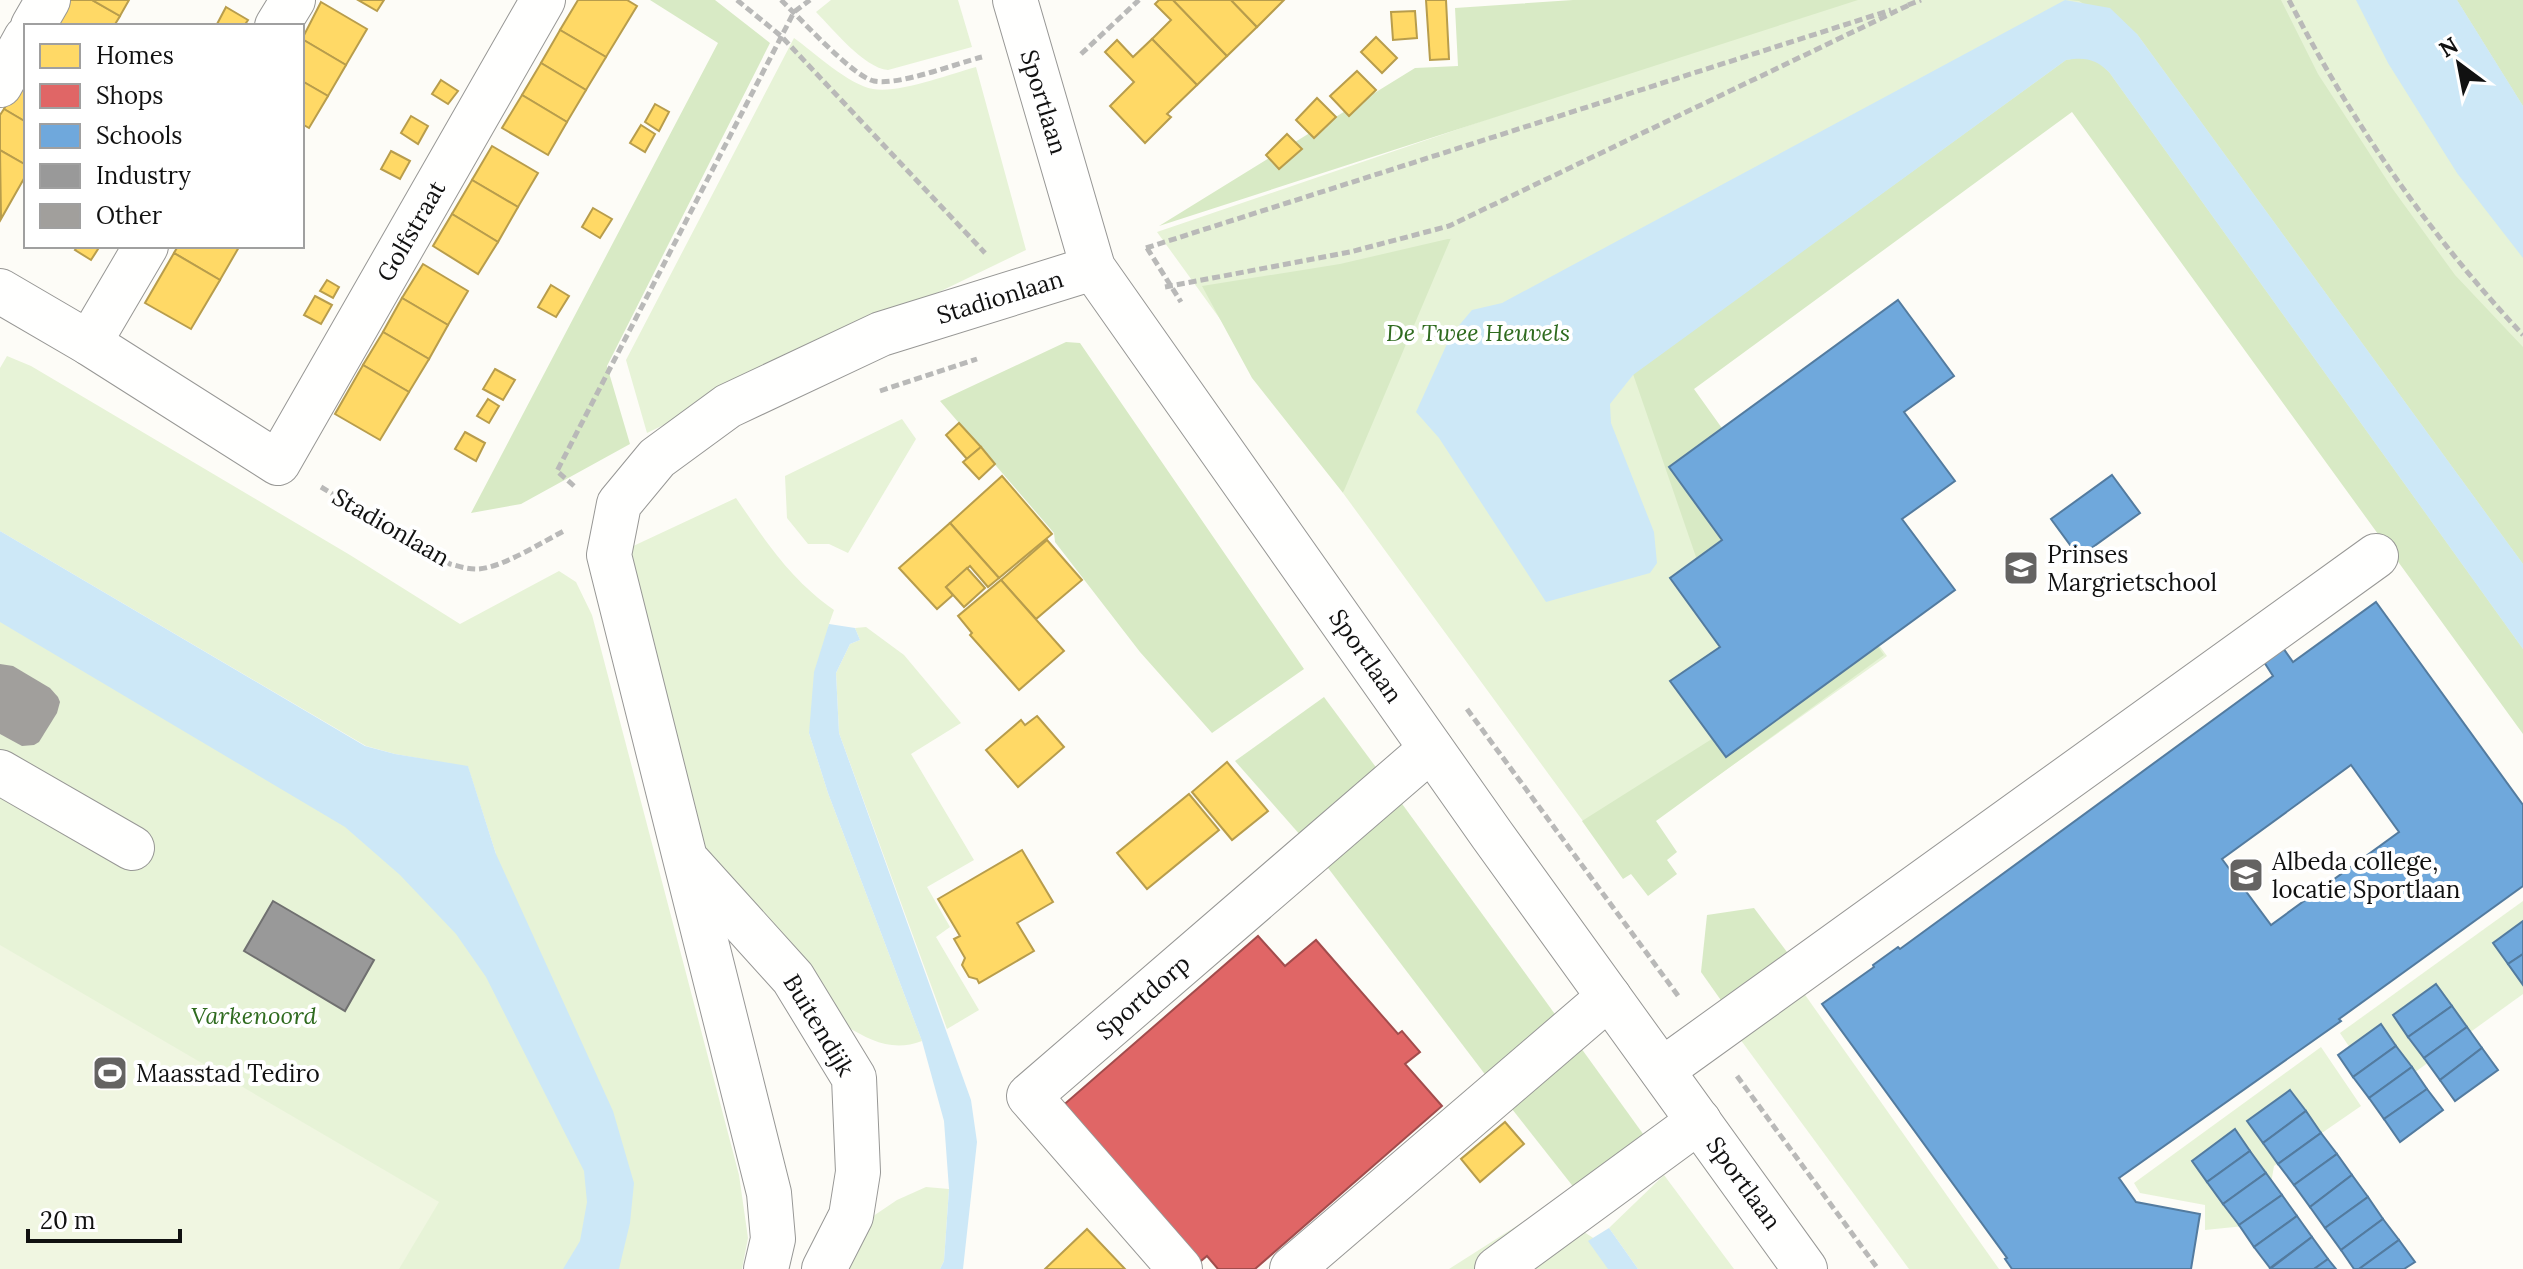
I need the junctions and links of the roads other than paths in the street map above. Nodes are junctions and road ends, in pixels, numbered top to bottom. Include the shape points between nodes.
1 (48, 0) edge
2 (293, 0) edge
3 (543, 0) edge
4 (1015, 0) edge
5 (34, 24) edge
6 (278, 24) edge
7 (24, 42) edge
8 (0, 85) edge
9 (145, 248) edge
10 (1093, 268) junction
11 (5, 306) edge
12 (89, 343) junction
13 (612, 508) joint
14 (2376, 556) dead end
15 (1431, 749) junction
16 (0, 772) edge
17 (132, 848) dead end
18 (686, 859) junction
19 (1609, 997) junction
20 (1662, 1070) junction
21 (1699, 1121) junction
22 (766, 1269) edge
23 (824, 1269) edge
24 (1180, 1269) edge
25 (1292, 1269) edge
26 (1497, 1269) edge
27 (1805, 1269) edge

1 - 5 street
2 - 6 street
3 - 12 street, Golfstraat via 278,463
4 - 10 street, Sportlaan
7 - 8 street
9 - 12 street
10 - 13 street, Stadionlaan via 881,334 728,406 657,458
10 - 15 street, Sportlaan
11 - 12 street
13 - 18 street, Buitendijk via 609,555
14 - 20 street
15 - 19 street, Sportlaan
15 - 24 street, Sportdorp via 1029,1096
16 - 17 street
18 - 22 street, Buitendijk via 769,1193 773,1239
18 - 23 street, Buitendijk via 793,978 854,1078 858,1172 851,1216
19 - 20 street, Sportlaan
19 - 25 street
20 - 21 street, Sportlaan
21 - 26 street
21 - 27 street, Sportlaan

